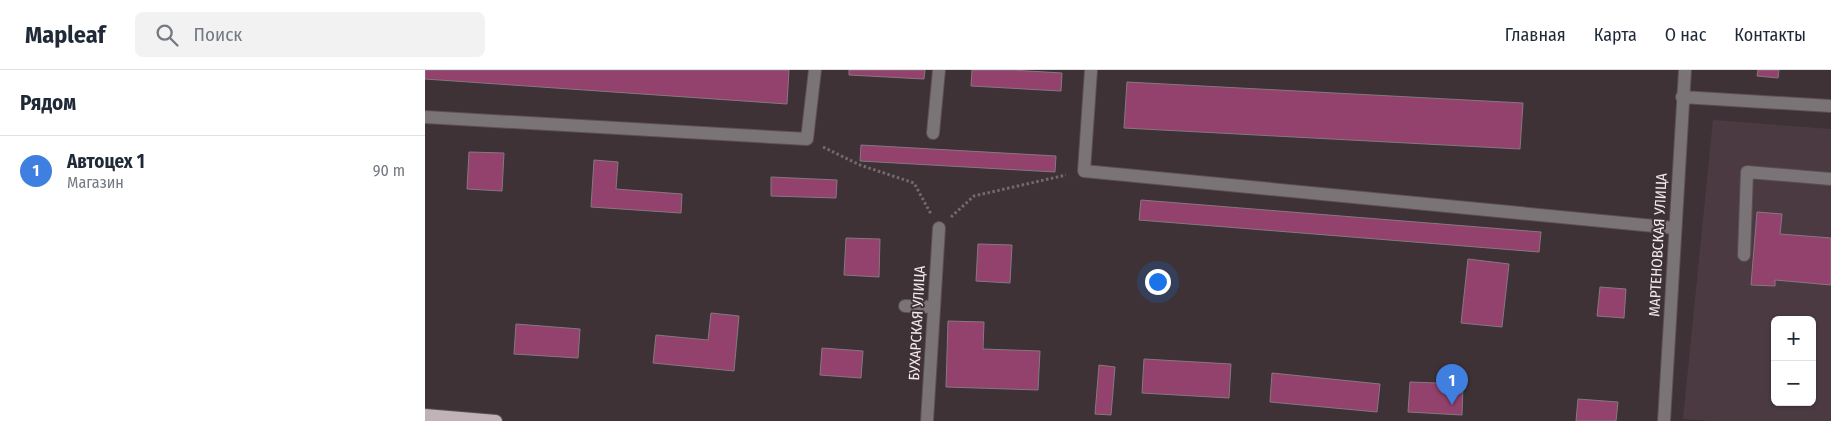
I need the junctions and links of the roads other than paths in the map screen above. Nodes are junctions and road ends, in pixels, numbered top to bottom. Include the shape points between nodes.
1 (815, 70) edge
2 (939, 70) edge
3 (1091, 70) edge
4 (1685, 70) edge
5 (1682, 97) junction
6 (1831, 106) edge
7 (425, 117) edge
8 (933, 134) dead end
9 (1831, 179) edge
10 (939, 228) road end
11 (1675, 228) junction
12 (1743, 255) dead end
13 (905, 306) dead end
14 (934, 307) junction
15 (425, 415) edge
16 (496, 421) edge
17 (927, 421) edge
18 (1664, 421) edge

1 - 7 street via 807,139
2 - 8 street
3 - 11 street via 1084,171
4 - 5 street, МАРТЕНОВСКАЯ УЛИЦА
5 - 6 street
5 - 11 street, МАРТЕНОВСКАЯ УЛИЦА
9 - 12 street via 1747,172
10 - 14 street, БУХАРСКАЯ УЛИЦА
11 - 18 street, МАРТЕНОВСКАЯ УЛИЦА
13 - 14 street
14 - 17 street, БУХАРСКАЯ УЛИЦА
15 - 16 main road

